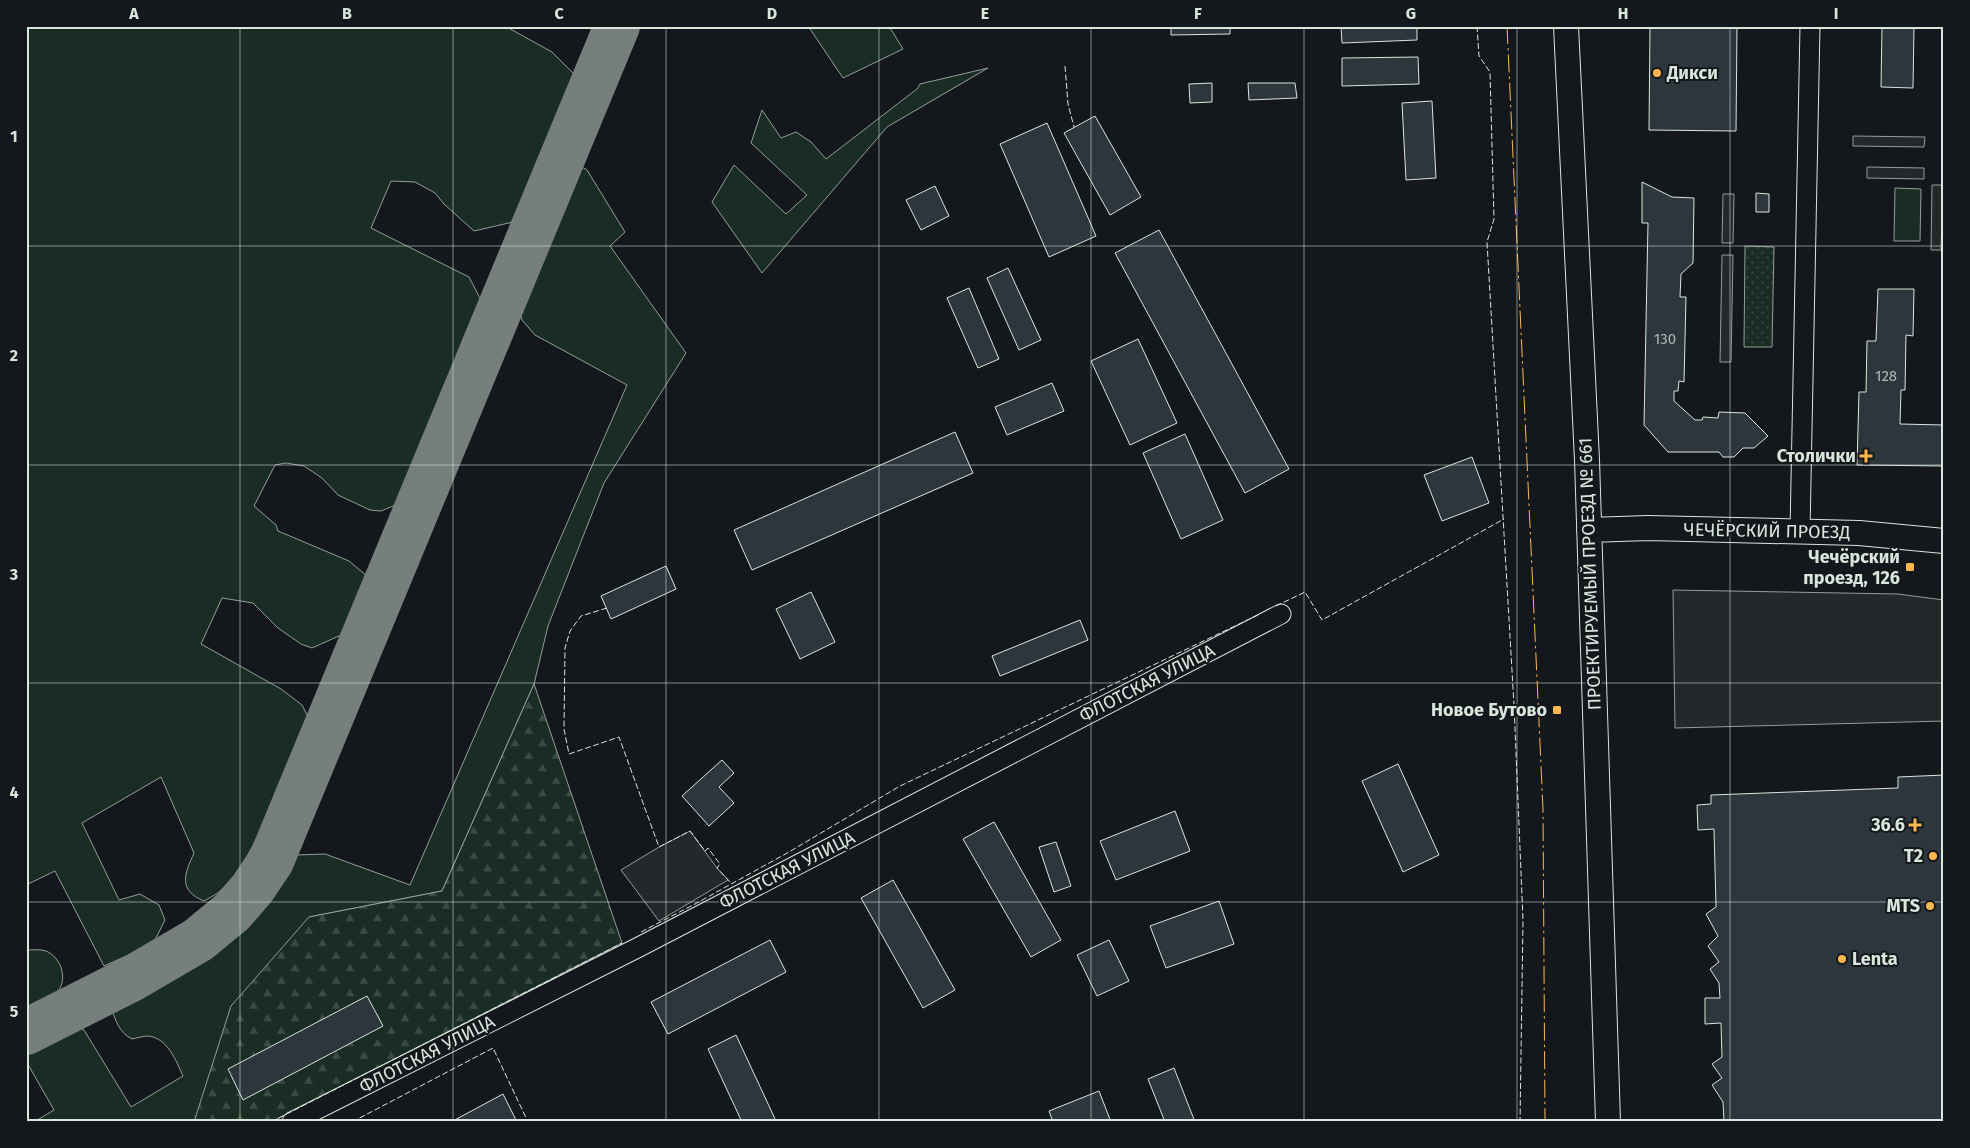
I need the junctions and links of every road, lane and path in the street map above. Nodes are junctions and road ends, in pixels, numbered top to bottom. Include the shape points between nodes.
1 (1566, 26) edge
2 (1810, 26) edge
3 (1589, 530) junction
4 (1800, 531) junction
5 (1944, 541) edge
6 (1281, 614) dead end
7 (292, 1122) edge
8 (1608, 1122) edge

1 - 3 main road, ПРОЕКТИРУЕМЫЙ ПРОЕЗД № 661
2 - 4 street
3 - 4 main road, ЧЕЧЁРСКИЙ ПРОЕЗД
3 - 8 main road, ПРОЕКТИРУЕМЫЙ ПРОЕЗД № 661
4 - 5 main road, ЧЕЧЁРСКИЙ ПРОЕЗД
6 - 7 street, ФЛОТСКАЯ УЛИЦА via 639,947

